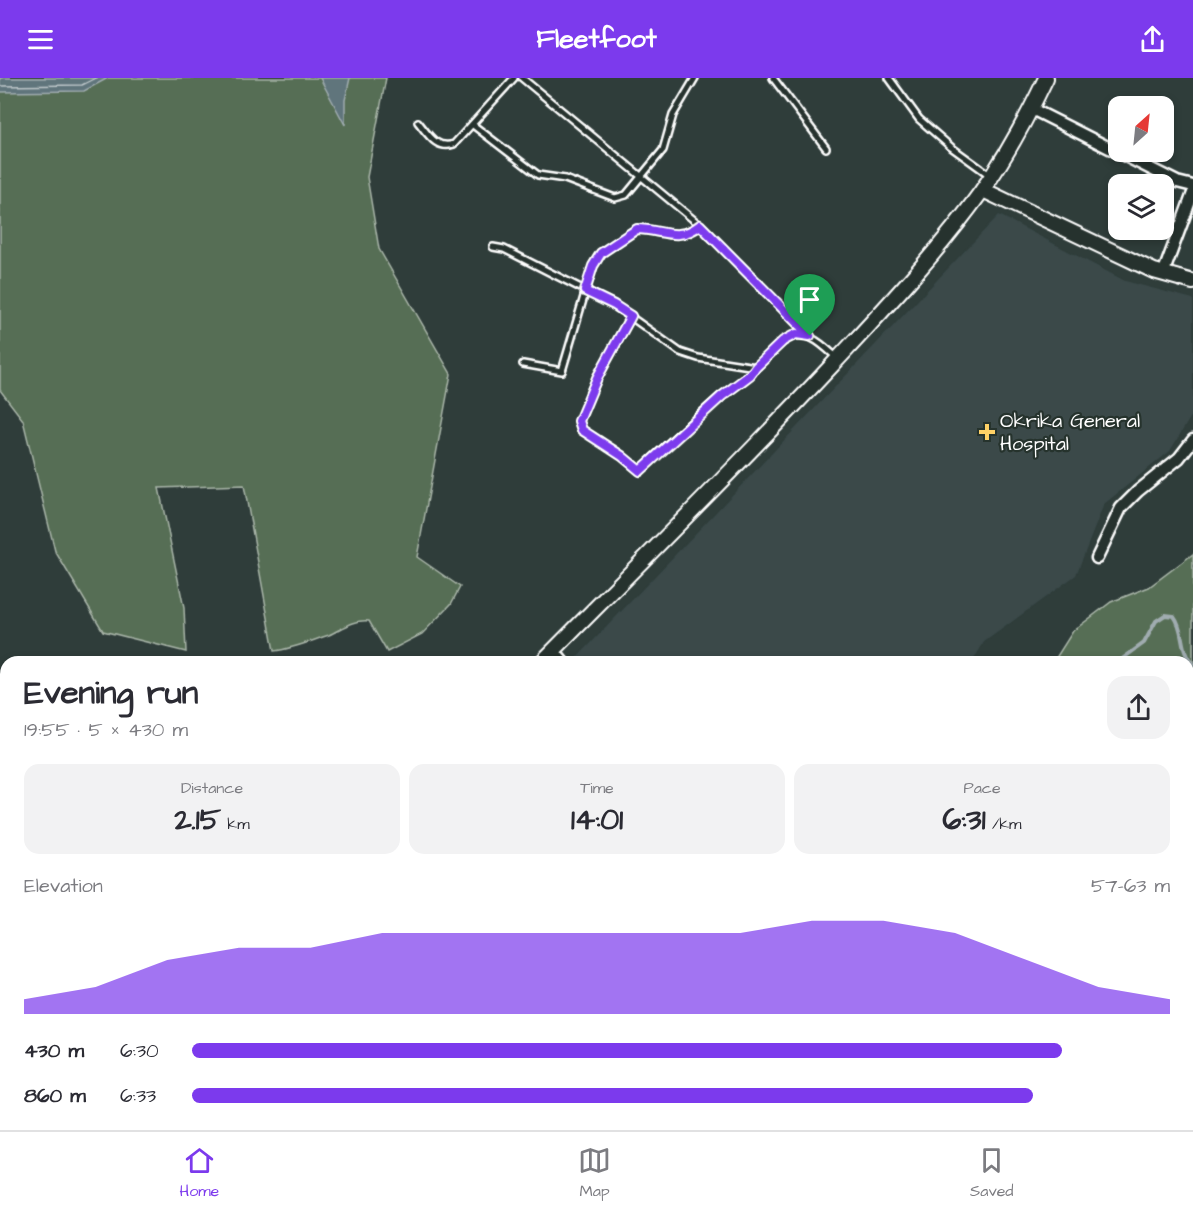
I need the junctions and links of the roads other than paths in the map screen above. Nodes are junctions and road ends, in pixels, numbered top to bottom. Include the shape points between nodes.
1 (514, 78) edge
2 (522, 78) edge
3 (694, 78) edge
4 (773, 78) edge
5 (889, 78) edge
6 (1046, 78) edge
7 (1032, 109) junction
8 (418, 122) dead end
9 (473, 125) junction
10 (826, 148) dead end
11 (991, 176) junction
12 (642, 177) junction
13 (1193, 186) edge
14 (983, 190) junction
15 (1193, 193) edge
16 (700, 225) junction
17 (493, 247) dead end
18 (1163, 274) junction
19 (1193, 282) edge
20 (585, 291) junction
21 (631, 316) junction
22 (810, 336) junction
23 (838, 359) junction
24 (523, 364) dead end
25 (756, 367) junction
26 (1193, 440) edge
27 (1096, 558) dead end
28 (553, 650) junction
29 (548, 656) edge
30 (558, 656) edge

1 - 9 lane
2 - 12 lane
3 - 12 lane via 673,115 663,150
4 - 10 lane
5 - 11 lane via 919,119
6 - 7 street
7 - 11 street
7 - 13 street via 1177,182
8 - 9 lane via 437,144 447,147
9 - 12 lane via 538,175 565,178 615,198 626,195
11 - 14 street
12 - 16 lane
14 - 18 street
14 - 23 street via 931,256
15 - 18 street
16 - 20 lane via 690,233 637,229 601,253
16 - 22 lane
17 - 20 lane
18 - 19 street
20 - 21 lane
20 - 24 lane via 562,371
21 - 25 lane via 680,352
21 - 25 lane via 579,421 582,430 640,471
22 - 23 lane
22 - 25 lane via 796,334 783,341
23 - 28 street
26 - 27 street via 1179,458 1121,508
28 - 29 street
28 - 30 street

